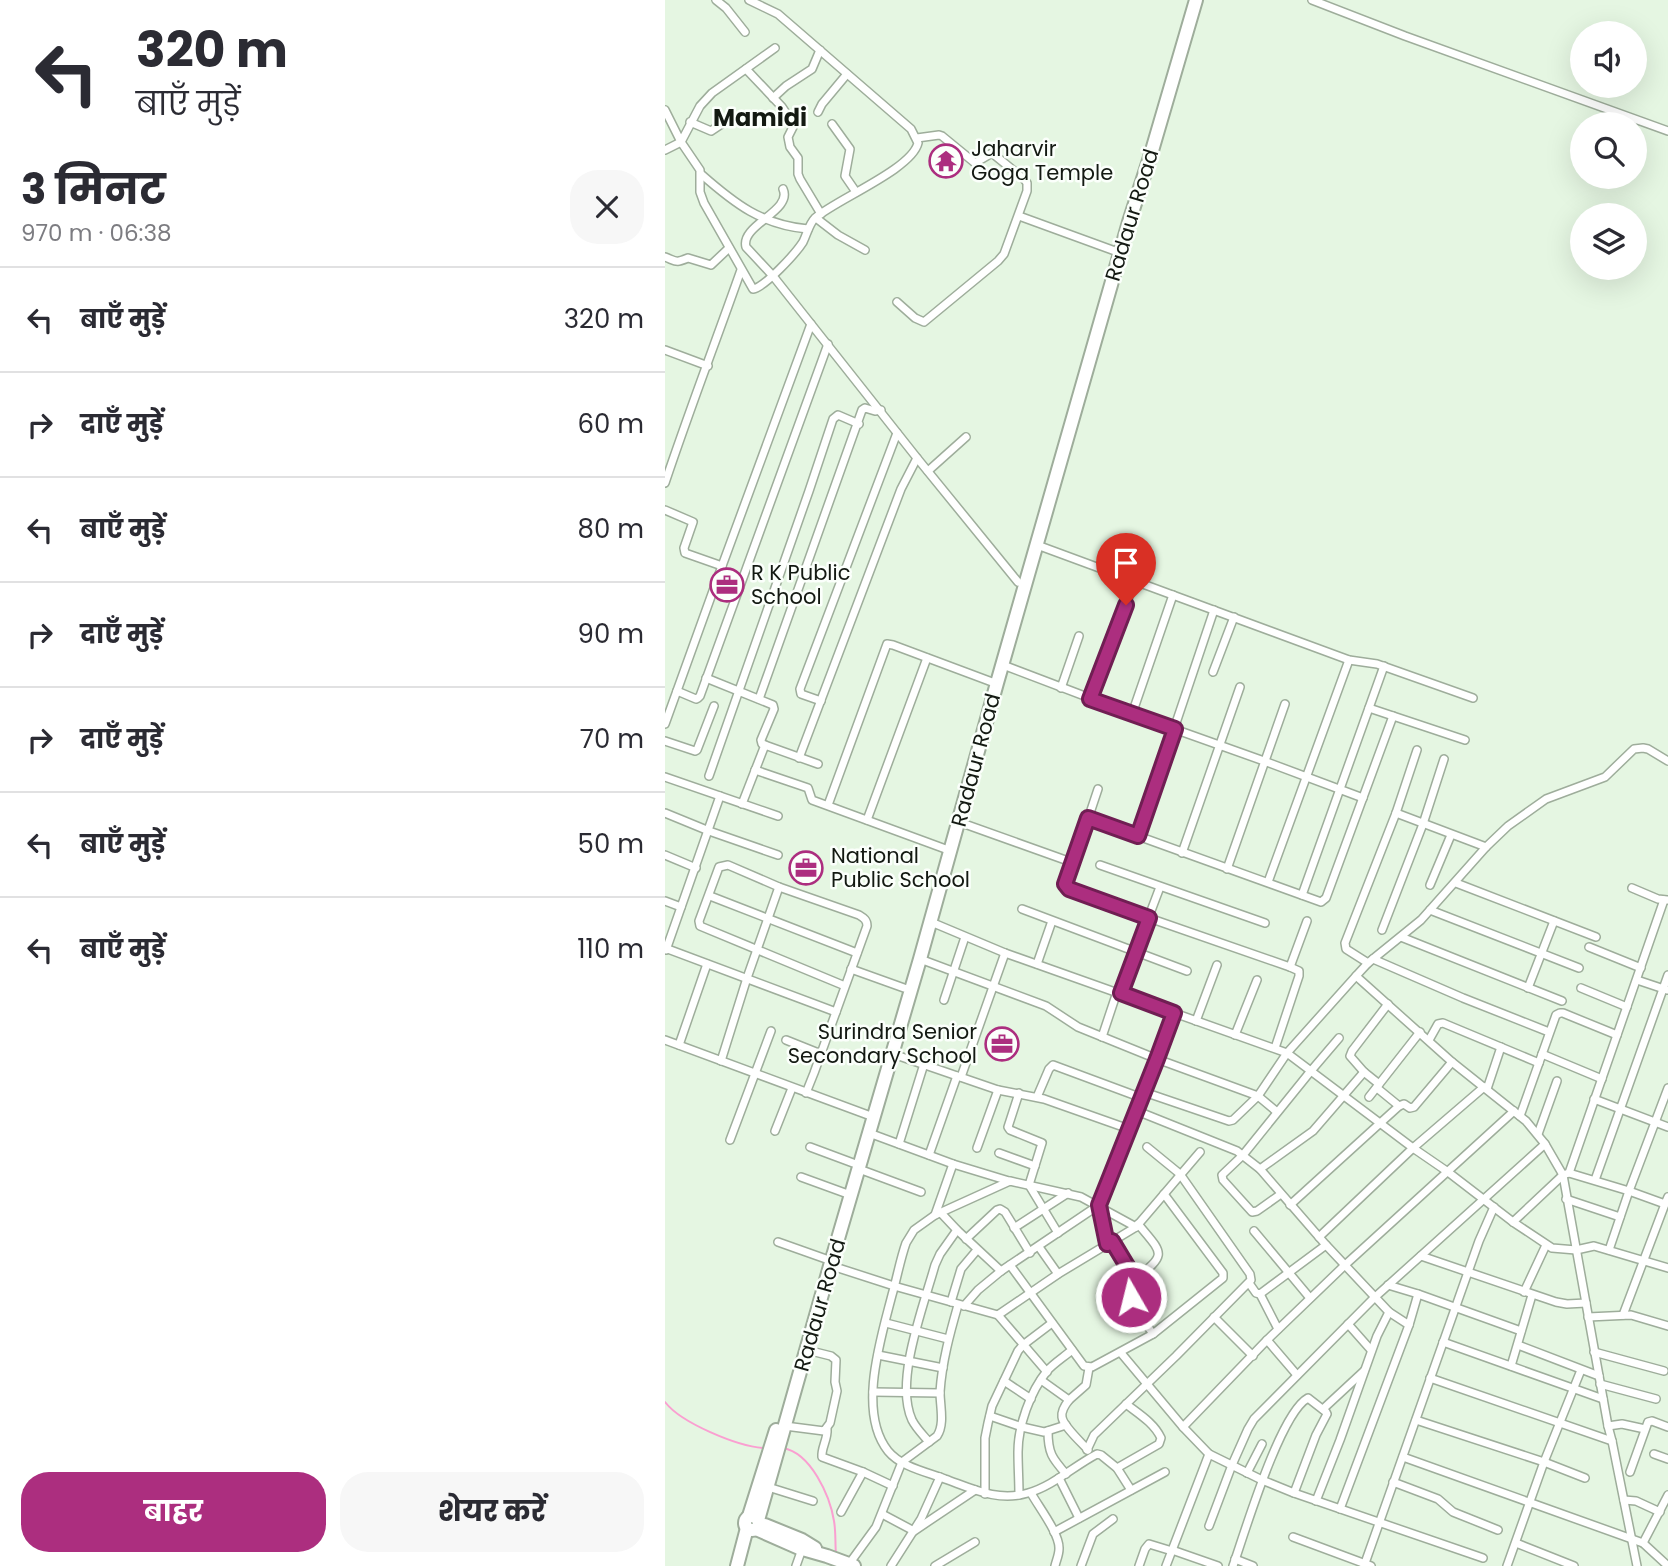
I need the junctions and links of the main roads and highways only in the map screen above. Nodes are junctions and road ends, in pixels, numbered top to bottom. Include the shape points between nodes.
1 (1189, 0) edge
2 (1196, 0) edge
3 (947, 850) junction
4 (856, 1166) junction
5 (827, 1263) junction
6 (777, 1439) junction
7 (773, 1456) junction
8 (754, 1524) junction
9 (825, 1561) edge
10 (848, 1564) edge
11 (737, 1566) edge
12 (744, 1566) edge

1 - 3 main road, Radaur Road via 1018,582
2 - 3 main road, Radaur Road via 959,822
3 - 4 main road, Radaur Road
3 - 4 main road, Radaur Road via 893,1055
4 - 5 main road, Radaur Road
4 - 5 main road, Radaur Road
5 - 6 main road, Radaur Road
5 - 6 main road, Radaur Road via 807,1350
6 - 7 main road, Radaur Road
7 - 8 main road, Radaur Road
7 - 8 main road, Radaur Road via 768,1487
8 - 9 main road
8 - 9 main road via 802,1540
8 - 11 main road
8 - 12 main road
9 - 10 main road

